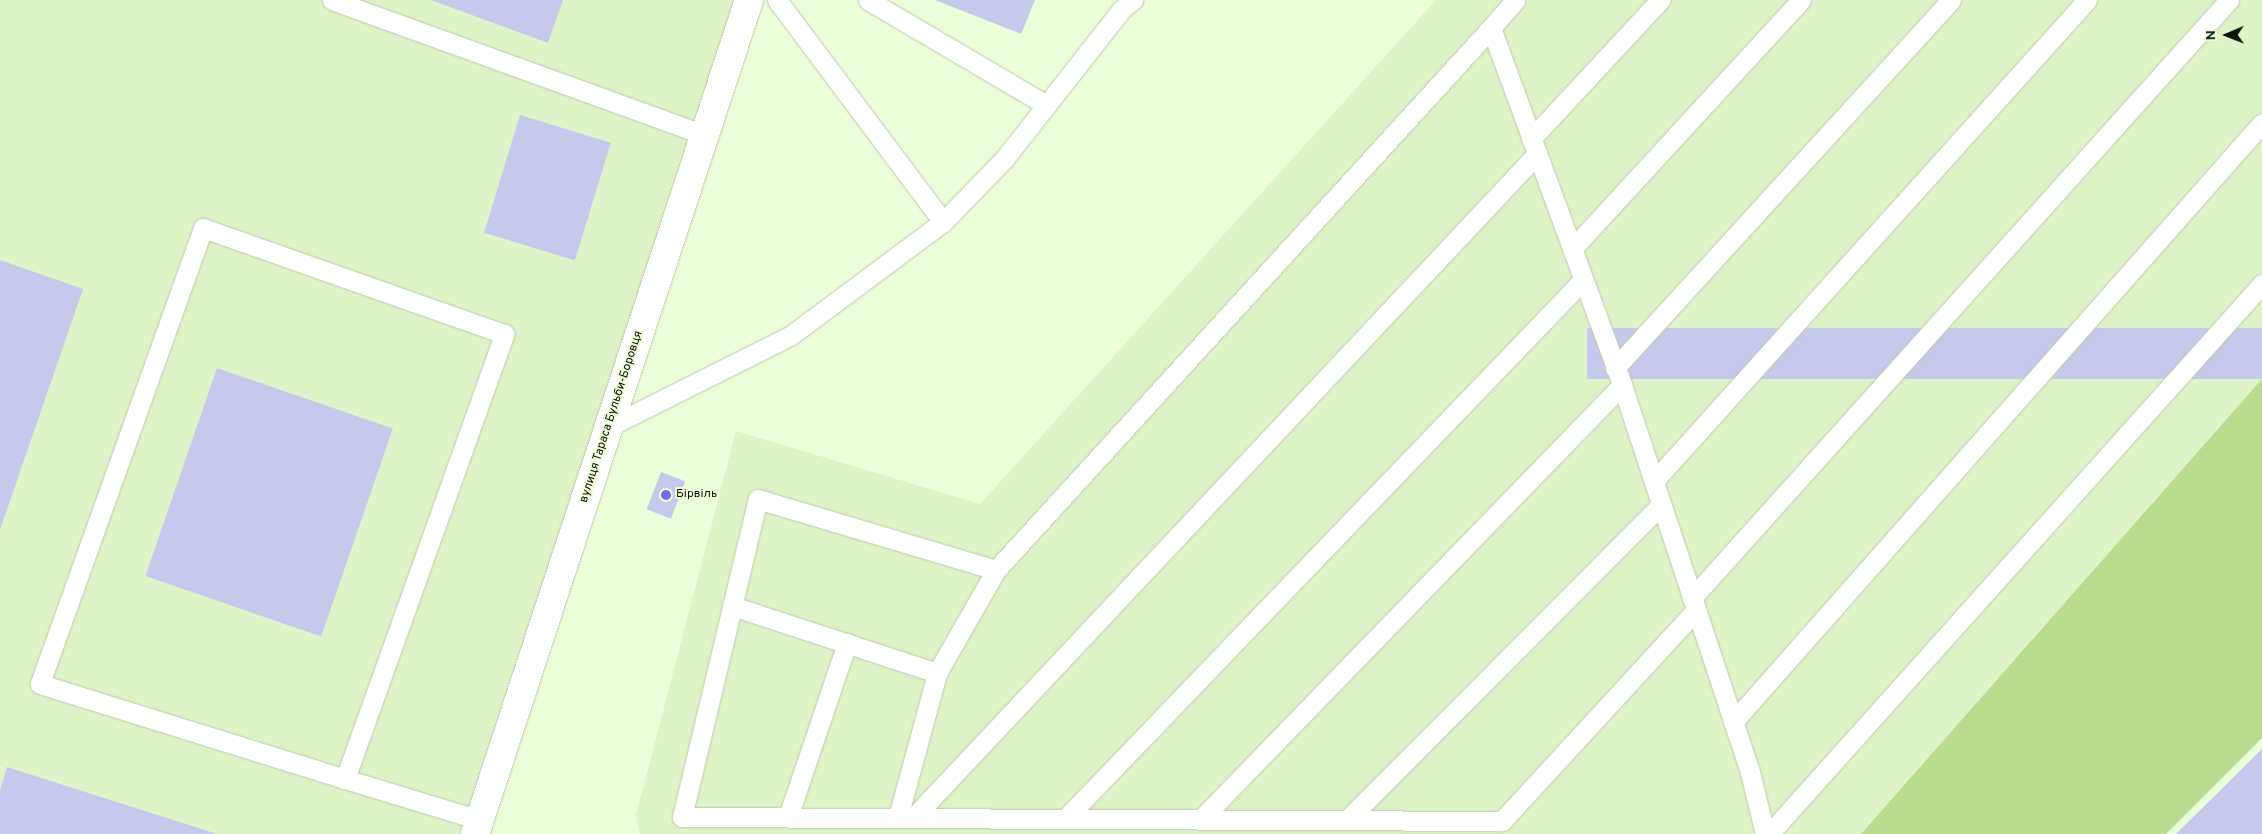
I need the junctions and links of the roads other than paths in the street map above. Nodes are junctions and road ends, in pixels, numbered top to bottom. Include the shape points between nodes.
1 (332, 0) edge
2 (749, 0) edge
3 (777, 0) edge
4 (868, 0) edge
5 (1133, 0) edge
6 (1515, 0) edge
7 (1660, 0) edge
8 (1801, 0) edge
9 (1951, 0) edge
10 (2087, 0) edge
11 (2229, 0) edge
12 (1491, 28) junction
13 (1046, 105) junction
14 (2262, 123) edge
15 (705, 135) junction
16 (1534, 147) junction
17 (943, 222) junction
18 (1572, 249) junction
19 (1583, 280) junction
20 (2262, 284) edge
21 (1618, 376) junction
22 (610, 426) junction
23 (1654, 481) junction
24 (1661, 505) junction
25 (996, 570) junction
26 (1694, 604) junction
27 (732, 606) junction
28 (847, 643) junction
29 (937, 673) junction
30 (1734, 722) junction
31 (345, 779) junction
32 (788, 817) junction
33 (906, 818) junction
34 (1066, 818) junction
35 (1200, 819) junction
36 (1347, 820) junction
37 (478, 827) edge
38 (1765, 834) edge
39 (1770, 834) edge

1 - 15 lane
2 - 15 street, вулиця Тараса Бульби-Боровця
3 - 17 lane
4 - 13 lane
5 - 13 lane via 1121,10
6 - 12 lane
7 - 16 lane
8 - 18 lane
9 - 21 lane
10 - 23 lane
11 - 26 lane
12 - 16 lane
12 - 25 lane
13 - 17 lane via 1005,158
14 - 30 lane
15 - 22 street, вулиця Тараса Бульби-Боровця
16 - 18 lane
16 - 33 lane
17 - 22 lane via 790,336
18 - 19 lane
19 - 21 lane
19 - 34 lane
20 - 39 lane
21 - 23 lane
21 - 35 lane
22 - 37 street, вулиця Тараса Бульби-Боровця
23 - 24 lane
24 - 26 lane
24 - 36 lane
25 - 27 lane via 758,499
25 - 29 lane
26 - 30 lane
26 - 36 lane via 1502,820
27 - 28 lane
27 - 32 lane via 682,817
28 - 29 lane
28 - 32 lane
29 - 33 lane
30 - 38 lane
31 - 31 lane via 40,684 204,228 504,334
31 - 37 lane
32 - 33 lane
33 - 34 lane
34 - 35 lane
35 - 36 lane

